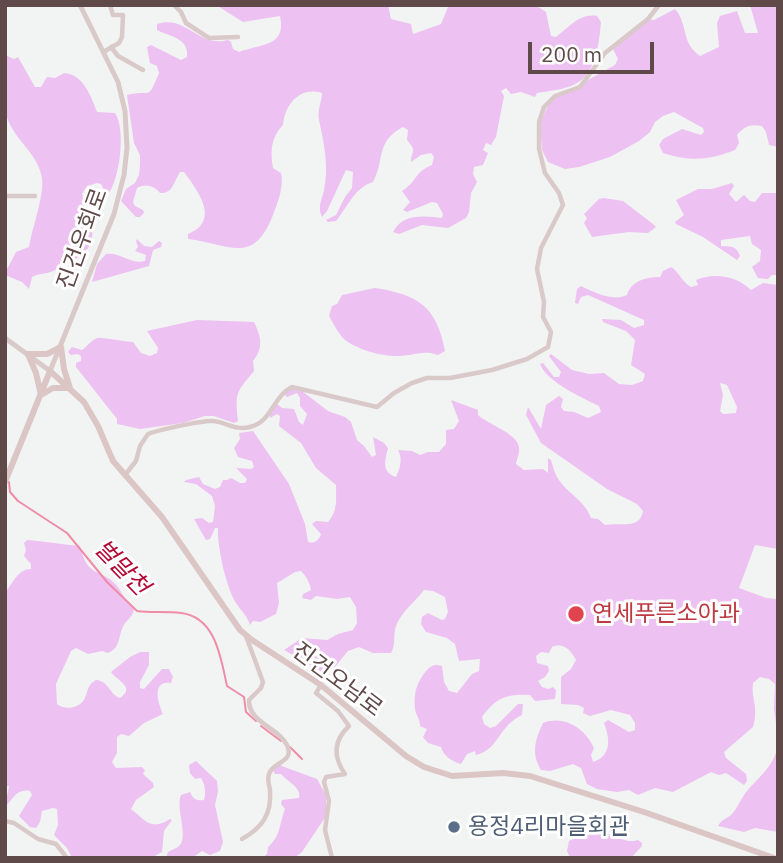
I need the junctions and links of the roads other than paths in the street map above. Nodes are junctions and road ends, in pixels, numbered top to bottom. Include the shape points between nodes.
1 (80, 5) edge
2 (110, 5) edge
3 (174, 5) edge
4 (659, 5) edge
5 (238, 37) dead end
6 (111, 47) junction
7 (105, 51) junction
8 (143, 69) dead end
9 (5, 196) edge
10 (35, 196) dead end
11 (5, 338) edge
12 (61, 347) junction
13 (28, 354) junction
14 (50, 371) junction
15 (70, 388) junction
16 (41, 395) junction
17 (124, 476) junction
18 (5, 482) edge
19 (245, 636) junction
20 (321, 685) junction
21 (5, 821) edge
22 (242, 839) dead end
23 (774, 857) edge
24 (67, 858) edge
25 (332, 858) edge

1 - 7 street, 진건우회로
2 - 6 street via 113,15 123,15 124,29 119,43
3 - 5 street via 186,23 209,38
4 - 17 street via 606,53 585,82 548,101 541,113 539,149 545,173 563,205 541,248 537,269 543,317 551,332 548,347 492,370 412,383 377,407 292,387 253,427 233,428 209,421 148,434
6 - 7 street
6 - 8 street
7 - 12 street, 진건우회로 via 125,110 124,175 114,214
9 - 10 street
11 - 13 street, 진건오남로
12 - 13 main road via 47,354
12 - 14 street, 진건우회로
12 - 15 main road
13 - 14 street, 진건오남로
13 - 16 main road
14 - 15 main road, 진건오남로
14 - 16 main road, 진건우회로
15 - 16 main road via 53,388
15 - 17 main road, 진건오남로 via 90,411
16 - 18 main road, 진건우회로
17 - 19 main road, 진건오남로 via 156,509
19 - 20 main road, 진건오남로
19 - 22 street via 263,682 249,707 285,742 288,754 268,776 265,821
20 - 23 main road, 진건오남로 via 406,756 431,771 453,776 530,776
20 - 25 street via 316,693 338,710 349,726 335,752 345,774 326,777 324,782 329,797 325,830
21 - 24 street via 55,844

